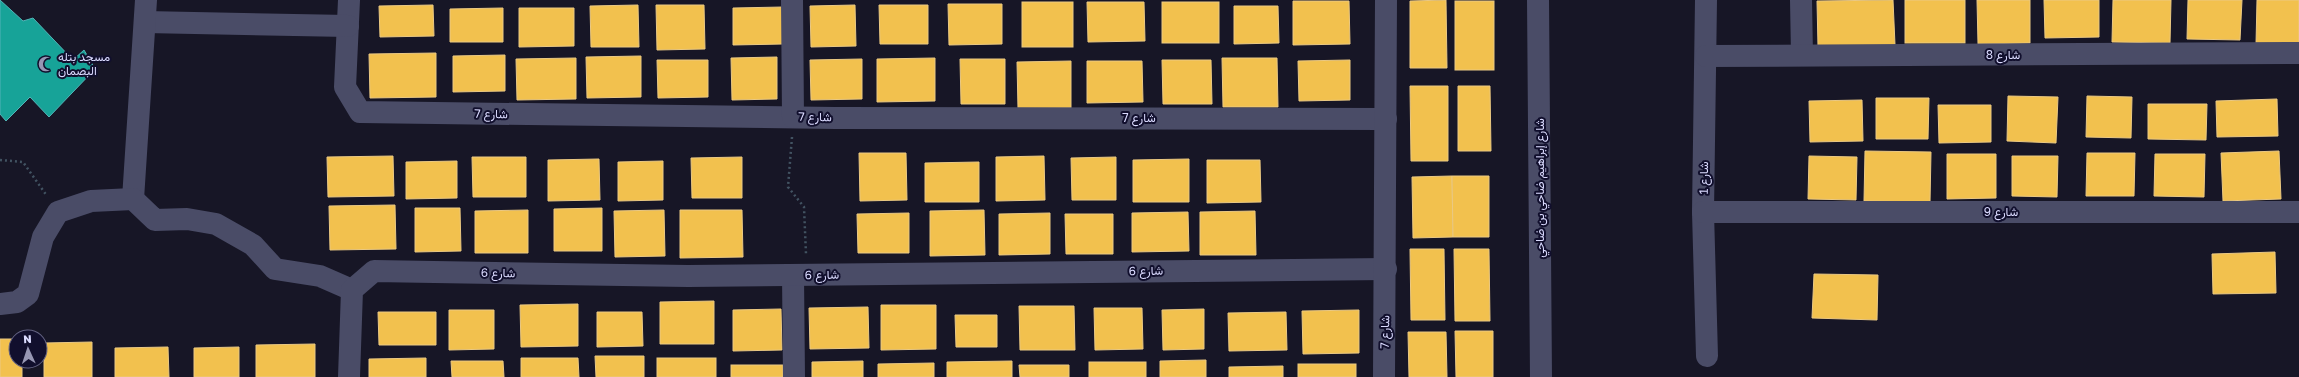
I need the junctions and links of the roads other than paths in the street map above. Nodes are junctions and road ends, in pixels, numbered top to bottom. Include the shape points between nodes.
1 (146, 0) edge
2 (350, 0) edge
3 (792, 0) edge
4 (1386, 0) edge
5 (1538, 0) edge
6 (1706, 0) edge
7 (1801, 0) edge
8 (144, 22) junction
9 (348, 26) junction
10 (2299, 53) edge
11 (1706, 56) junction
12 (1802, 56) junction
13 (793, 117) junction
14 (1386, 119) junction
15 (133, 199) junction
16 (1704, 212) junction
17 (2299, 212) edge
18 (1386, 269) junction
19 (800, 275) junction
20 (352, 290) junction
21 (0, 304) edge
22 (1707, 356) dead end
23 (349, 377) edge
24 (794, 377) edge
25 (1384, 377) edge
26 (1541, 377) edge

1 - 8 street
2 - 9 street, شارع 7
3 - 13 street
4 - 14 street, شارع 7
5 - 26 street, شارع إبراهيم ضاحي بن ضاحي
6 - 11 street, شارع 1
7 - 12 street
8 - 9 street
8 - 15 street
9 - 13 street, شارع 7 via 345,87 360,112
10 - 12 street, شارع 8
11 - 12 street, شارع 8
11 - 16 street, شارع 1
13 - 14 street, شارع 7
14 - 18 street, شارع 7
15 - 20 street via 155,220 187,219 216,224 253,245 276,269 320,276
15 - 21 street via 91,202 58,212 43,237 28,294 17,302
16 - 17 street, شارع 9
16 - 22 street, شارع 1
18 - 19 street, شارع 6
18 - 25 street, شارع 7
19 - 20 street, شارع 6 via 688,276 374,271
19 - 24 street
20 - 23 street

